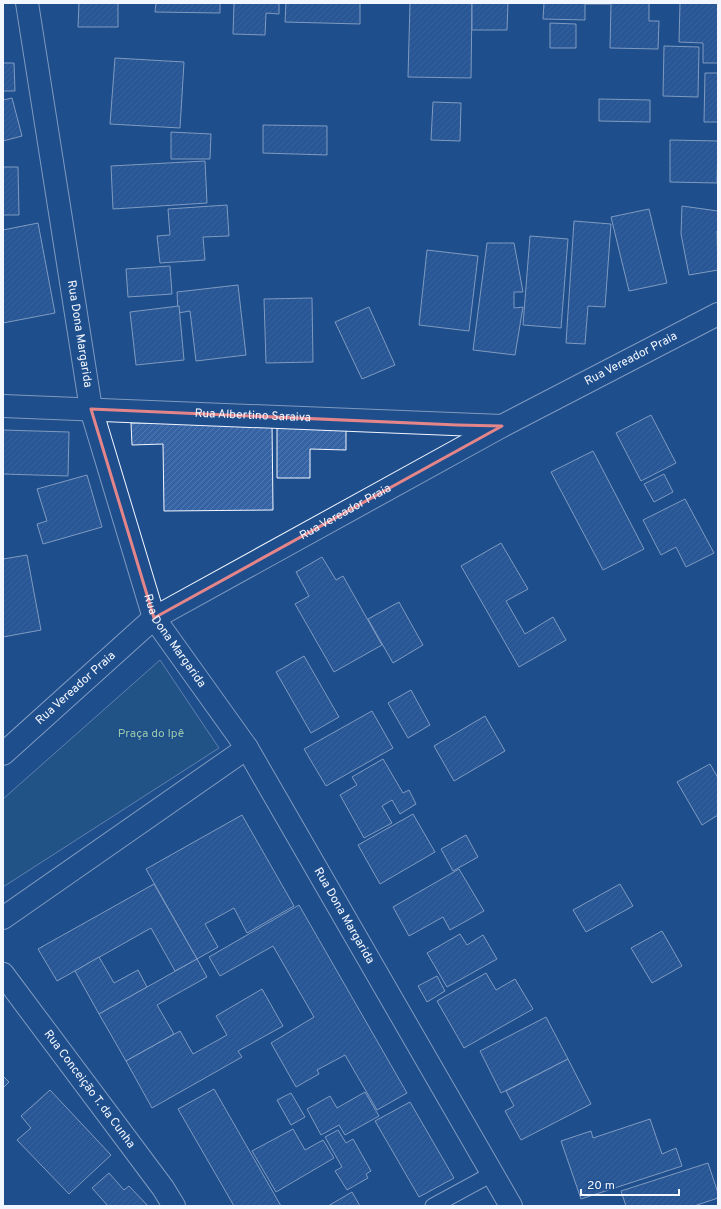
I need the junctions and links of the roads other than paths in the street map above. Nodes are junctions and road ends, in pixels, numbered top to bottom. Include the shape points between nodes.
1 (27, 3) edge
2 (718, 314) edge
3 (3, 406) edge
4 (91, 409) junction
5 (502, 426) junction
6 (154, 618) junction
7 (247, 748) junction
8 (3, 754) edge
9 (3, 918) edge
10 (3, 974) edge
11 (492, 1174) junction
12 (174, 1206) edge
13 (433, 1206) edge
14 (511, 1206) edge

1 - 4 street, Rua Dona Margarida
2 - 5 street, Rua Vereador Praia
3 - 4 street, Rua Albertino Saraiva
4 - 5 street, Rua Albertino Saraiva
4 - 6 street, Rua Dona Margarida
5 - 6 street, Rua Vereador Praia
6 - 7 street, Rua Dona Margarida
6 - 8 street, Rua Vereador Praia
7 - 9 street
7 - 11 street, Rua Dona Margarida
10 - 12 street, Rua Conceição T. da Cunha
11 - 13 lane
11 - 14 street, Rua Dona Margarida

